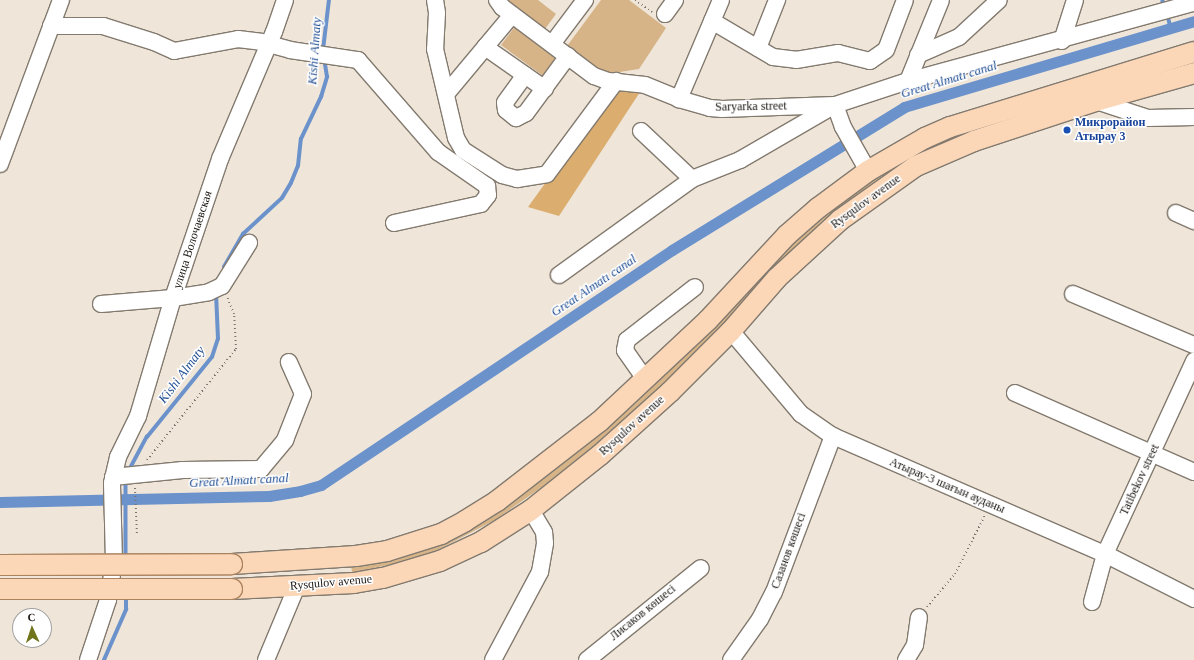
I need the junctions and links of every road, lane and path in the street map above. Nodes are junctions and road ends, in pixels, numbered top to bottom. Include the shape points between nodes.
1 (61, 0) edge
2 (285, 0) edge
3 (434, 0) edge
4 (497, 0) edge
5 (585, 0) edge
6 (635, 0) edge
7 (675, 0) edge
8 (721, 0) edge
9 (777, 0) edge
10 (905, 0) edge
11 (941, 0) edge
12 (999, 0) edge
13 (1075, 0) edge
14 (1187, 3) edge
15 (665, 14) joint
16 (512, 15) junction
17 (712, 21) junction
18 (51, 26) junction
19 (1062, 41) junction
20 (552, 44) junction
21 (269, 45) junction
22 (485, 47) junction
23 (758, 48) junction
24 (1194, 52) edge
25 (918, 55) junction
26 (568, 56) junction
27 (1194, 73) edge
28 (525, 75) junction
29 (616, 81) junction
30 (908, 81) junction
31 (545, 88) junction
32 (446, 94) junction
33 (679, 99) junction
34 (1096, 101) junction
35 (835, 105) junction
36 (1194, 117) edge
37 (641, 132) dead end
38 (865, 163) junction
39 (0, 164) edge
40 (692, 179) junction
41 (1176, 213) dead end
42 (1194, 221) edge
43 (394, 223) dead end
44 (249, 242) dead end
45 (559, 275) dead end
46 (695, 287) dead end
47 (215, 289) junction
48 (1073, 294) dead end
49 (173, 298) junction
50 (101, 304) dead end
51 (731, 330) junction
52 (1194, 345) edge
53 (1194, 361) edge
54 (289, 362) dead end
55 (645, 379) junction
56 (1015, 392) dead end
57 (833, 436) junction
58 (1152, 454) junction
59 (1194, 472) edge
60 (120, 478) junction
61 (990, 505) junction
62 (531, 510) junction
63 (137, 535) dead end
64 (1105, 554) junction
65 (261, 562) junction
66 (0, 565) edge
67 (701, 568) dead end
68 (297, 586) junction
69 (260, 588) junction
70 (0, 589) edge
71 (1194, 599) edge
72 (1092, 602) dead end
73 (919, 617) joint
74 (88, 660) edge
75 (266, 660) edge
76 (493, 660) edge
77 (587, 660) edge
78 (731, 660) edge
79 (906, 660) edge

1 - 18 street
2 - 21 street, улица Волочаевская
3 - 32 street via 438,13 435,49
4 - 16 street, Saryarka street
5 - 20 street
6 - 15 path via 657,16
7 - 15 street
8 - 17 street
9 - 23 street
10 - 23 street via 886,50 870,61 838,53 796,60 773,57
11 - 25 street
12 - 25 street via 959,37
13 - 19 street
14 - 19 street
16 - 20 street, Saryarka street
16 - 22 street
17 - 23 street
17 - 33 street
18 - 21 street via 103,26 174,51 238,39
18 - 39 street
19 - 30 street
20 - 26 street, Saryarka street
21 - 43 street via 358,60 438,152 487,186 488,195 481,204
21 - 49 street, улица Волочаевская via 220,159
22 - 28 street
22 - 32 street
24 - 38 main road, Rysqulov avenue via 950,127
25 - 30 street
26 - 29 street, Saryarka street via 594,76
26 - 31 street
27 - 34 main road, Rysqulov avenue
28 - 31 street
28 - 31 street via 505,103 508,113 516,118 524,116
29 - 32 street via 549,172 538,178 509,178 463,150 456,138
29 - 33 street, Saryarka street via 646,85
30 - 35 street
33 - 35 street, Saryarka street via 722,109
34 - 36 street via 1148,118
34 - 51 main road, Rysqulov avenue via 974,141 916,166 840,220 777,278
35 - 38 street via 843,127
35 - 40 street via 740,160
37 - 40 street
38 - 55 main road, Rysqulov avenue via 787,235 708,320
40 - 45 street
41 - 42 street
44 - 47 street
46 - 55 street via 627,340 625,350
47 - 49 street
47 - 60 path via 234,314 236,349
48 - 52 street
49 - 50 street
49 - 60 street, улица Волочаевская via 138,416 118,457
51 - 57 street, Атырау-3 шағын ауданы via 801,414
51 - 62 main road, Rysqulov avenue via 670,392 600,455
53 - 58 street, Tatibekov street
54 - 60 street via 303,394 285,440 261,469 183,470
55 - 65 main road, Rysqulov avenue via 593,427 503,497 441,534 387,551 356,556
56 - 58 street
57 - 61 street, Атырау-3 шағын ауданы
57 - 78 street, Сазанов көшесі via 774,592 760,619
58 - 59 street
58 - 64 street, Tatibekov street
60 - 63 path
60 - 74 street, улица Волочаевская via 114,561 108,600
61 - 64 street, Атырау-3 шағын ауданы
61 - 73 path via 955,574
62 - 68 main road, Rysqulov avenue via 481,542 440,561 383,578
62 - 76 street via 544,532 545,543 540,572
64 - 71 street, Атырау-3 шағын ауданы
64 - 72 street, Tatibekov street
65 - 66 main road, Rysqulov avenue, bridge
65 - 69 main road via 254,566 250,574 252,583
67 - 77 street, Лисаков көшесі
68 - 69 main road, Rysqulov avenue
68 - 75 street
69 - 70 main road, Rysqulov avenue, bridge
73 - 79 street via 915,645

